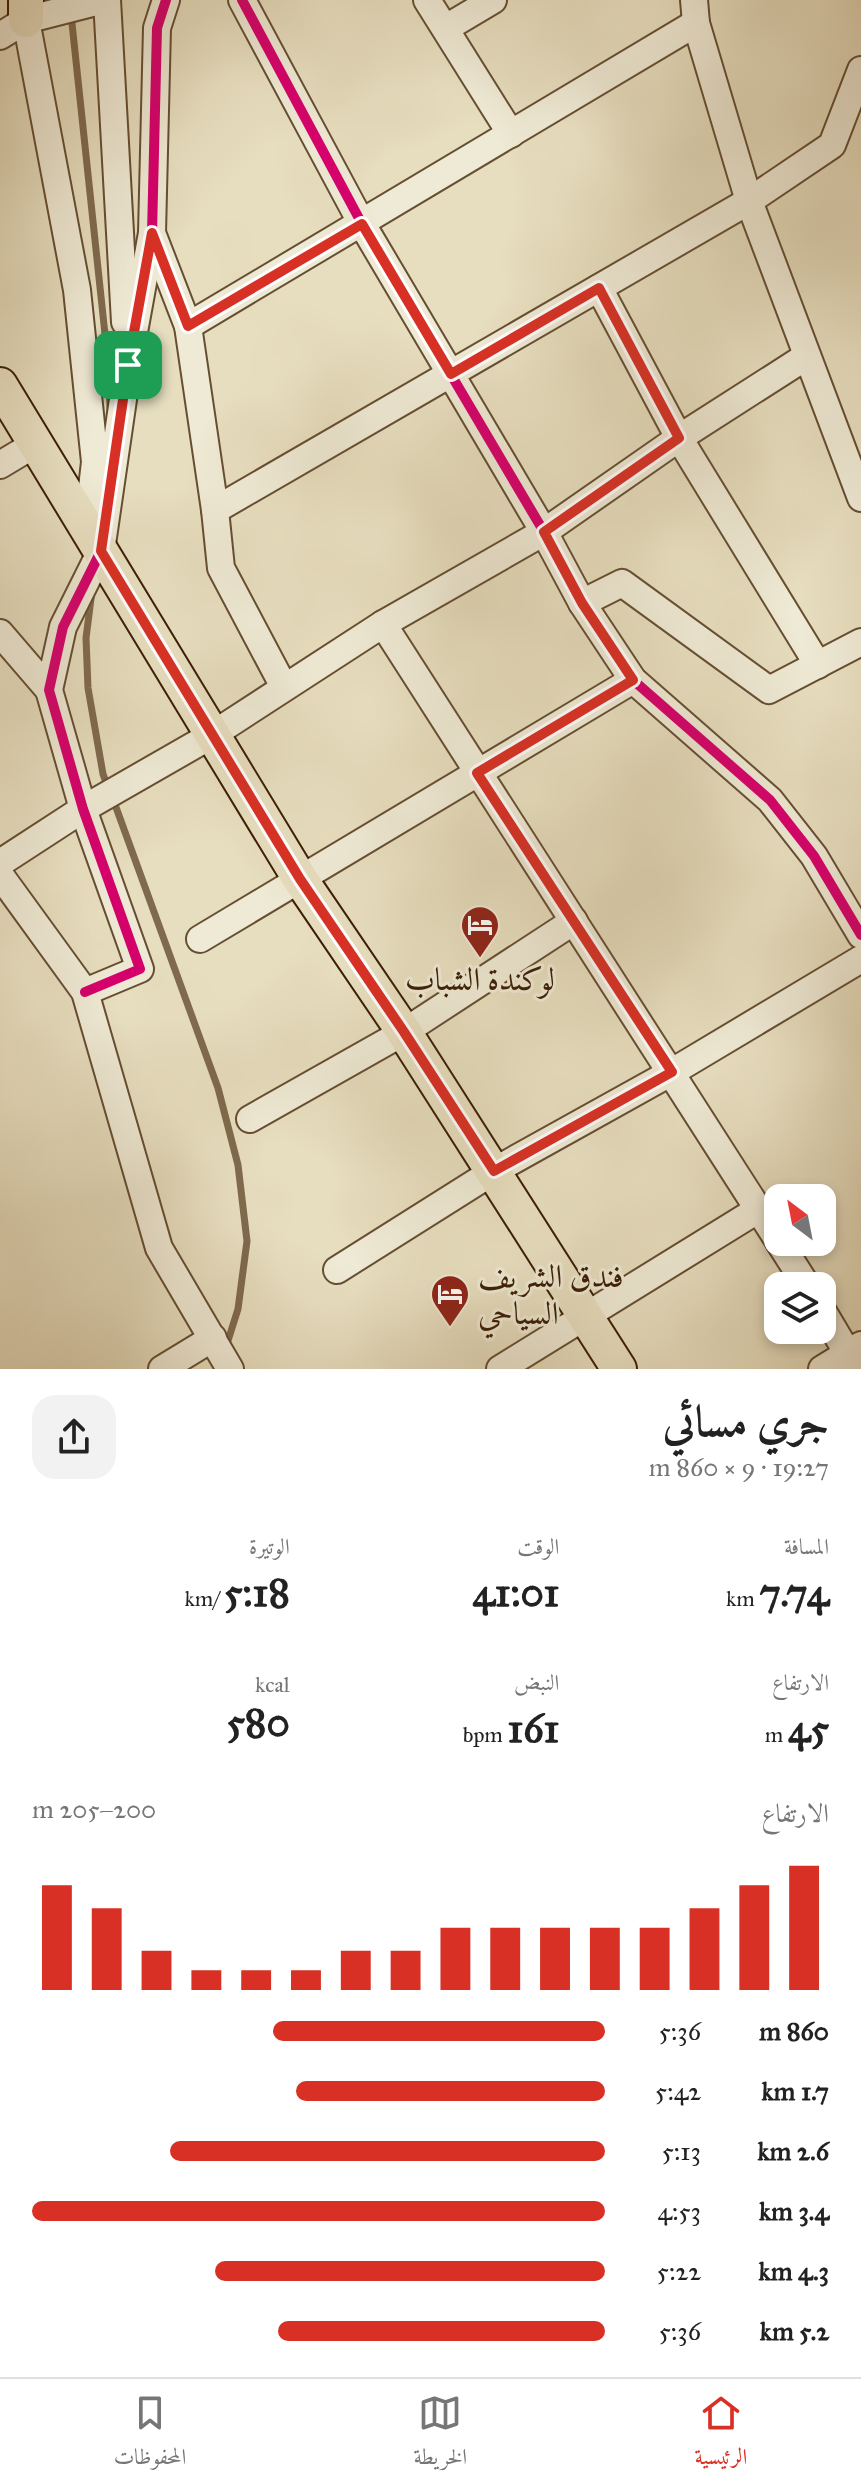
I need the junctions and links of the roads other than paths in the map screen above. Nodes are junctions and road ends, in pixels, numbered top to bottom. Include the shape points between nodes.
1 (106, 0) edge
2 (166, 0) edge
3 (242, 0) edge
4 (427, 0) edge
5 (493, 0) edge
6 (695, 12) edge
7 (17, 19) edge
8 (446, 28) junction
9 (861, 70) edge
10 (511, 134) junction
11 (749, 201) junction
12 (362, 224) junction
13 (152, 233) junction
14 (599, 288) junction
15 (188, 326) junction
16 (807, 356) junction
17 (128, 365) junction
18 (451, 374) junction
19 (0, 385) edge
20 (679, 438) junction
21 (35, 444) junction
22 (0, 465) edge
23 (861, 498) edge
24 (215, 510) junction
25 (544, 532) junction
26 (93, 537) junction
27 (582, 603) junction
28 (383, 624) junction
29 (0, 633) edge
30 (861, 642) edge
31 (818, 665) junction
32 (633, 680) junction
33 (284, 687) junction
34 (49, 690) junction
35 (212, 735) junction
36 (477, 773) junction
37 (89, 805) junction
38 (0, 863) edge
39 (0, 875) edge
40 (300, 879) junction
41 (574, 921) junction
42 (861, 935) edge
43 (200, 939) dead end
44 (861, 959) edge
45 (85, 992) junction
46 (404, 1032) junction
47 (672, 1072) junction
48 (250, 1119) dead end
49 (494, 1171) junction
50 (759, 1209) junction
51 (764, 1217) edge
52 (337, 1270) dead end
53 (585, 1315) junction
54 (836, 1330) edge
55 (213, 1338) junction
56 (855, 1356) edge
57 (162, 1369) edge
58 (230, 1369) edge
59 (500, 1369) edge
60 (619, 1369) edge
61 (822, 1369) edge

1 - 7 street
1 - 17 street
2 - 13 street via 157,28
3 - 12 street
4 - 8 street
5 - 8 street
6 - 10 street
6 - 11 street
7 - 26 street via 77,290 95,462
8 - 10 street
9 - 11 street via 832,145
10 - 12 street
11 - 14 street
11 - 16 street
12 - 15 street
12 - 18 street
13 - 15 street
13 - 17 street
14 - 18 street
14 - 20 street
15 - 24 street
16 - 20 street
16 - 23 street
17 - 26 street
18 - 24 street
18 - 25 street
19 - 21 main road
20 - 25 street
20 - 31 street
21 - 22 street
21 - 26 main road
24 - 33 street via 221,568
25 - 27 street
25 - 28 street
26 - 34 street
26 - 35 main road
27 - 31 street via 622,583 769,690
27 - 32 street
28 - 33 street
28 - 36 street
29 - 34 street
30 - 31 street
32 - 36 street
32 - 42 street via 770,800 814,856
33 - 35 street
34 - 37 street
35 - 37 street
35 - 40 main road
36 - 40 street
36 - 41 street
37 - 38 street
37 - 45 street via 140,969
39 - 45 street
40 - 43 street
40 - 46 main road
41 - 46 street
41 - 47 street
44 - 47 street
45 - 55 street via 159,1248
46 - 48 street
46 - 49 main road
47 - 49 street
47 - 50 street
49 - 52 street
49 - 53 main road
50 - 51 street
50 - 53 street
53 - 59 street
53 - 60 main road
54 - 56 street
55 - 57 street
55 - 58 street
56 - 61 street

